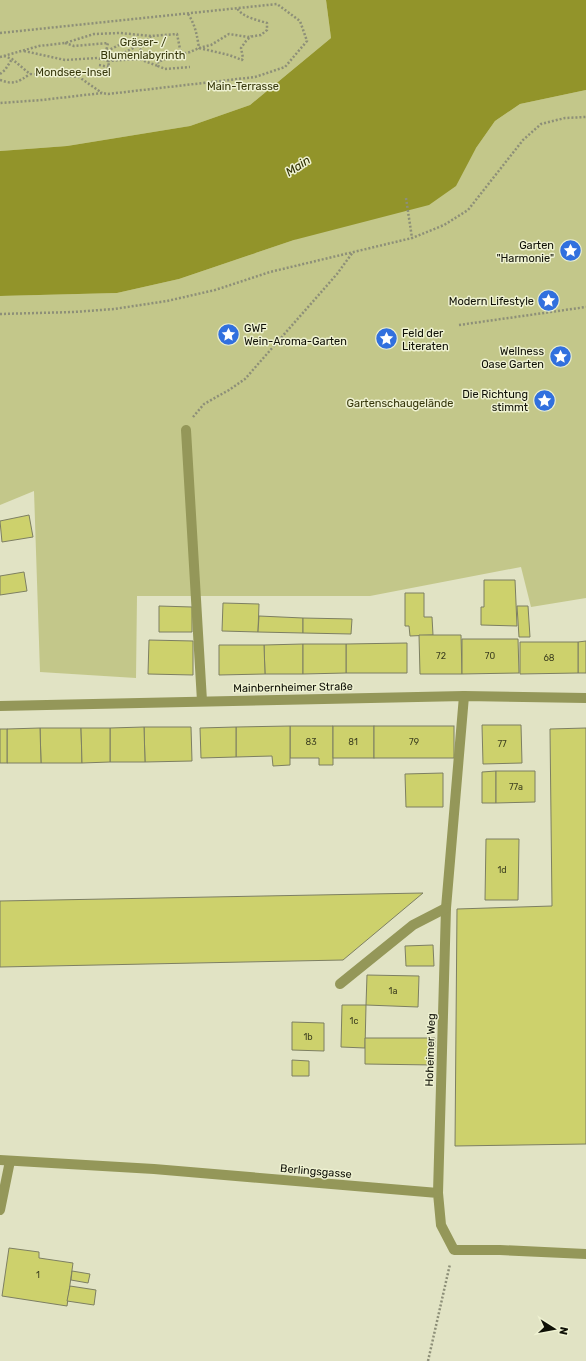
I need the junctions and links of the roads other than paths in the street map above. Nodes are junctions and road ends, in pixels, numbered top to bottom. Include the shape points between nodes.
1 (186, 430) road end
2 (464, 696) junction
3 (586, 698) edge
4 (202, 701) junction
5 (0, 706) edge
6 (446, 908) junction
7 (340, 984) dead end
8 (5, 1160) edge
9 (438, 1193) junction
10 (0, 1210) edge
11 (586, 1254) edge

1 - 4 street
2 - 3 street, Mainbernheimer Straße
2 - 4 street, Mainbernheimer Straße
2 - 6 street, Hoheimer Weg
4 - 5 street, Mainbernheimer Straße
6 - 7 street via 413,925
6 - 9 street, Hoheimer Weg
8 - 9 street, Berlingsgasse
8 - 10 street
9 - 11 street via 441,1225 454,1250

